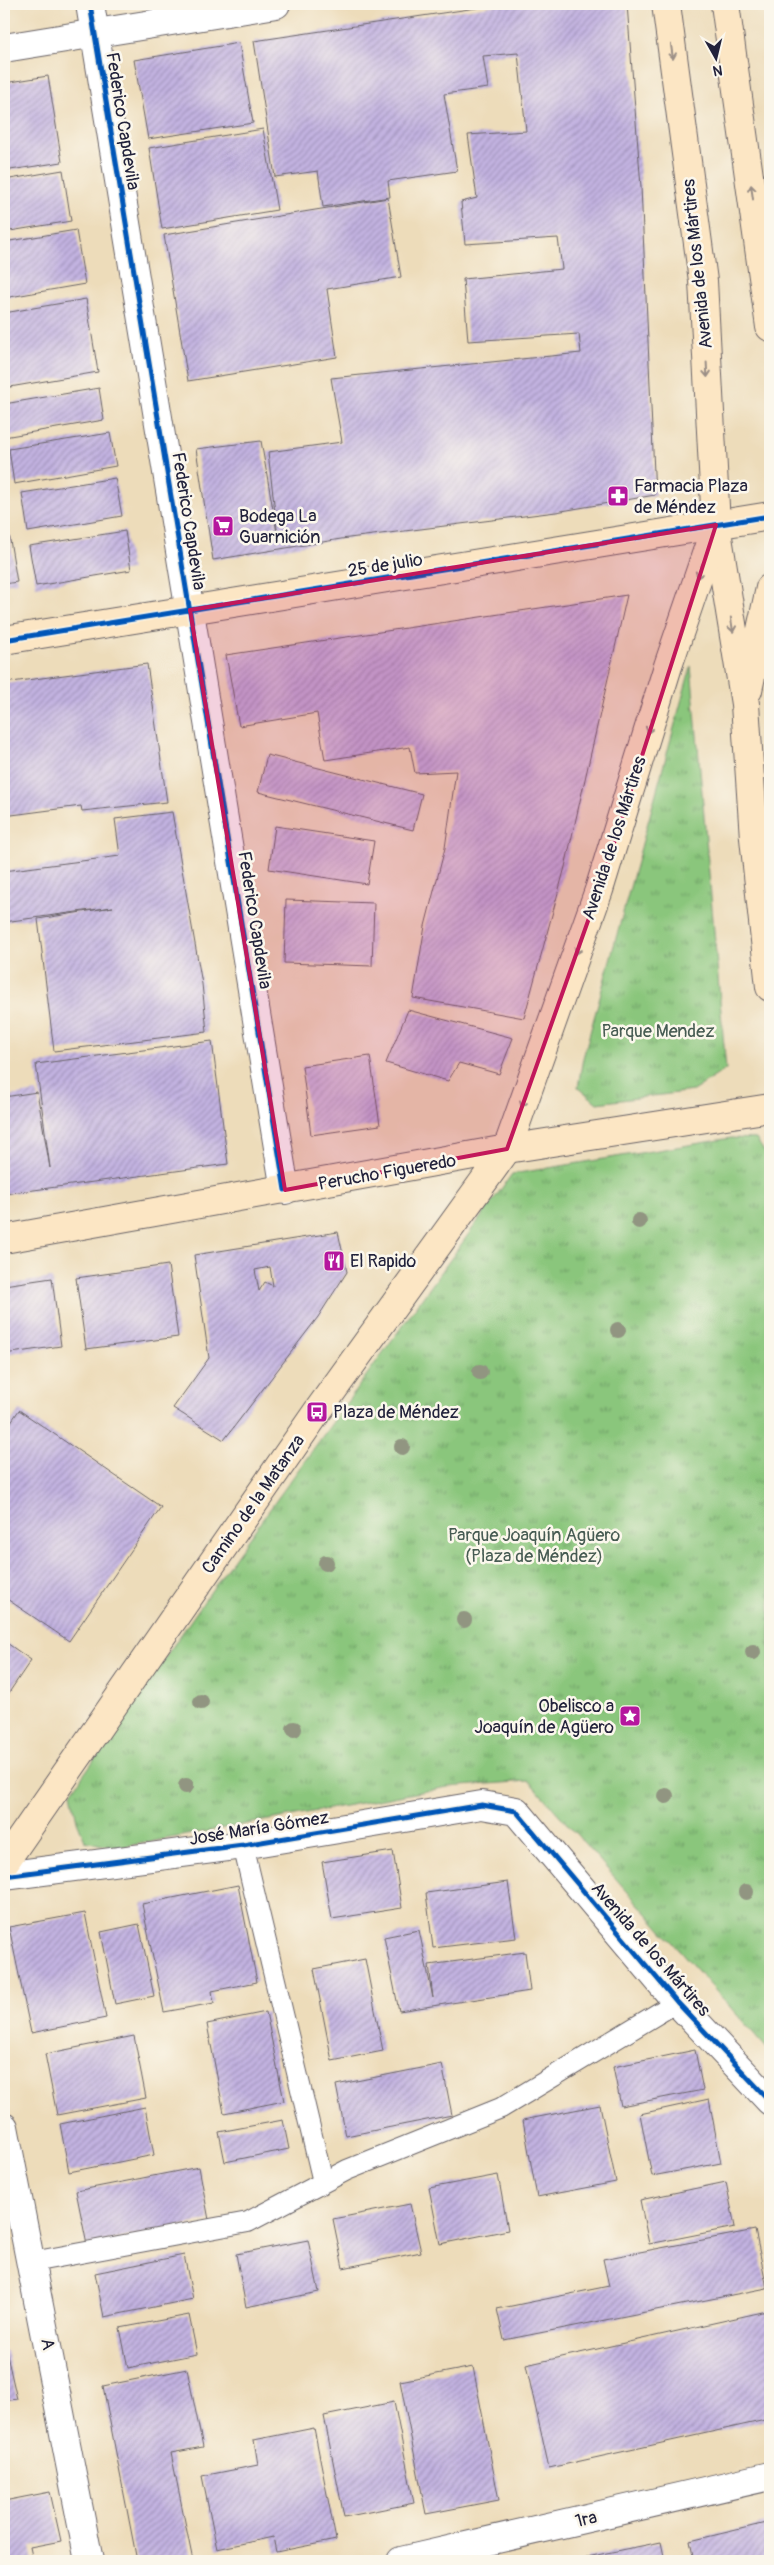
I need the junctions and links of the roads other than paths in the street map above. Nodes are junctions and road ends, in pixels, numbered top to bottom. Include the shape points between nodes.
1 (90, 4) edge
2 (276, 4) edge
3 (666, 4) edge
4 (725, 4) edge
5 (95, 33) junction
6 (4, 48) edge
7 (770, 327) edge
8 (770, 516) edge
9 (716, 525) junction
10 (770, 588) edge
11 (190, 610) junction
12 (4, 640) edge
13 (745, 704) junction
14 (770, 987) edge
15 (770, 1108) edge
16 (507, 1149) junction
17 (285, 1190) junction
18 (4, 1239) edge
19 (516, 1811) joint
20 (243, 1845) junction
21 (4, 1863) edge
22 (4, 1876) edge
23 (677, 2002) junction
24 (770, 2101) edge
25 (4, 2127) edge
26 (323, 2182) junction
27 (32, 2262) junction
28 (770, 2476) edge
29 (89, 2561) edge
30 (401, 2561) edge

1 - 5 street, Federico Capdevila
2 - 5 street
3 -> 9 main road, Avenida de los Mártires via 703,281
7 -> 4 main road
5 - 6 street
5 - 11 street, Federico Capdevila
8 - 9 main road, 25 de julio
9 - 11 main road, 25 de julio
9 -> 13 main road, Avenida de los Mártires
9 -> 16 main road, Avenida de los Mártires via 668,666 599,890
10 - 13 main road, Avenida de los Mártires
11 - 12 main road, 25 de julio
11 - 17 street, Federico Capdevila
13 - 14 main road, Avenida de los Mártires via 754,838
15 - 16 main road, Perucho Figueredo
16 - 17 main road, Perucho Figueredo
16 - 21 main road, Camino de la Matanza via 317,1412
17 - 18 main road, Perucho Figueredo
19 - 20 street, José María Gómez via 482,1805
19 - 23 street, Avenida de los Mártires
20 - 22 street, José María Gómez
20 - 26 lane
23 - 24 street, Avenida de los Mártires
23 - 26 lane via 501,2108
25 - 27 street, A
26 - 27 lane via 248,2222
27 - 29 street, A
28 - 30 street, 1ra

